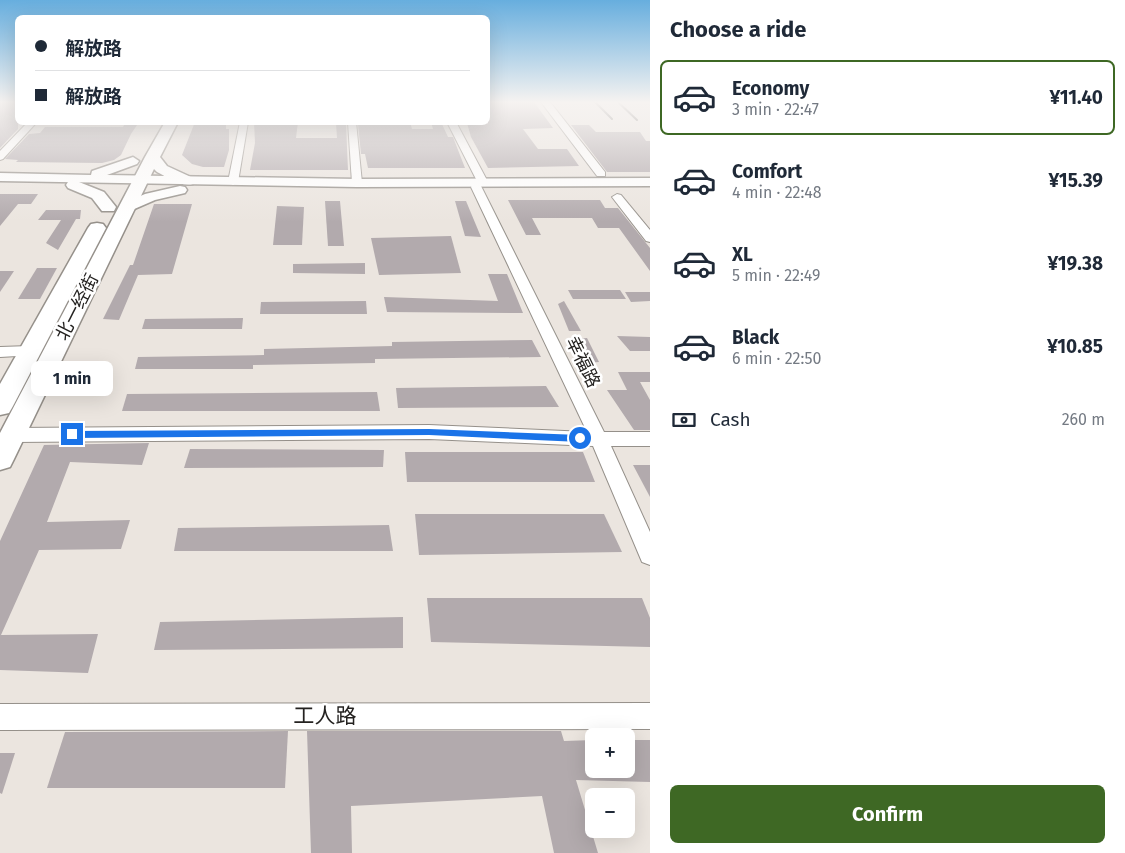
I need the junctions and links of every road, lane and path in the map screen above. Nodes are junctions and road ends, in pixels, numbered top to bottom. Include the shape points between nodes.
1 (14, 142) edge
2 (149, 142) edge
3 (152, 142) edge
4 (240, 142) edge
5 (354, 142) edge
6 (460, 142) edge
7 (576, 142) edge
8 (147, 147) junction
9 (0, 157) edge
10 (133, 161) junction
11 (601, 174) dead end
12 (0, 177) edge
13 (74, 182) junction
14 (233, 182) junction
15 (650, 182) edge
16 (129, 183) junction
17 (357, 183) junction
18 (0, 184) edge
19 (190, 184) junction
20 (560, 185) junction
21 (480, 186) junction
22 (650, 188) edge
23 (617, 197) dead end
24 (118, 207) junction
25 (650, 238) edge
26 (30, 351) junction
27 (0, 352) edge
28 (0, 406) edge
29 (12, 435) junction
30 (650, 438) edge
31 (599, 439) junction
32 (0, 459) edge
33 (650, 555) edge
34 (650, 716) edge
35 (0, 717) edge

1 - 9 street
2 - 8 highway
3 - 8 highway
4 - 14 street
5 - 17 street
6 - 21 street, 幸福路
7 - 11 street
8 - 10 highway
8 - 16 highway
8 - 19 highway via 162,169
10 - 13 main road
10 - 16 highway
12 - 13 main road
13 - 16 main road
13 - 18 main road
13 - 24 highway
14 - 17 main road
14 - 19 main road
15 - 20 main road
16 - 19 main road
16 - 24 highway, 北一经街
17 - 21 main road
19 - 21 main road
19 - 24 main road
20 - 21 main road
20 - 22 main road
21 - 31 street, 幸福路
23 - 25 street
24 - 26 highway, 北一经街
24 - 29 highway, 北一经街
26 - 27 street
26 - 28 highway, 北一经街
29 - 31 street via 429,432
29 - 32 highway, 北一经街
30 - 31 street
31 - 33 street, 幸福路
34 - 35 street, 工人路

